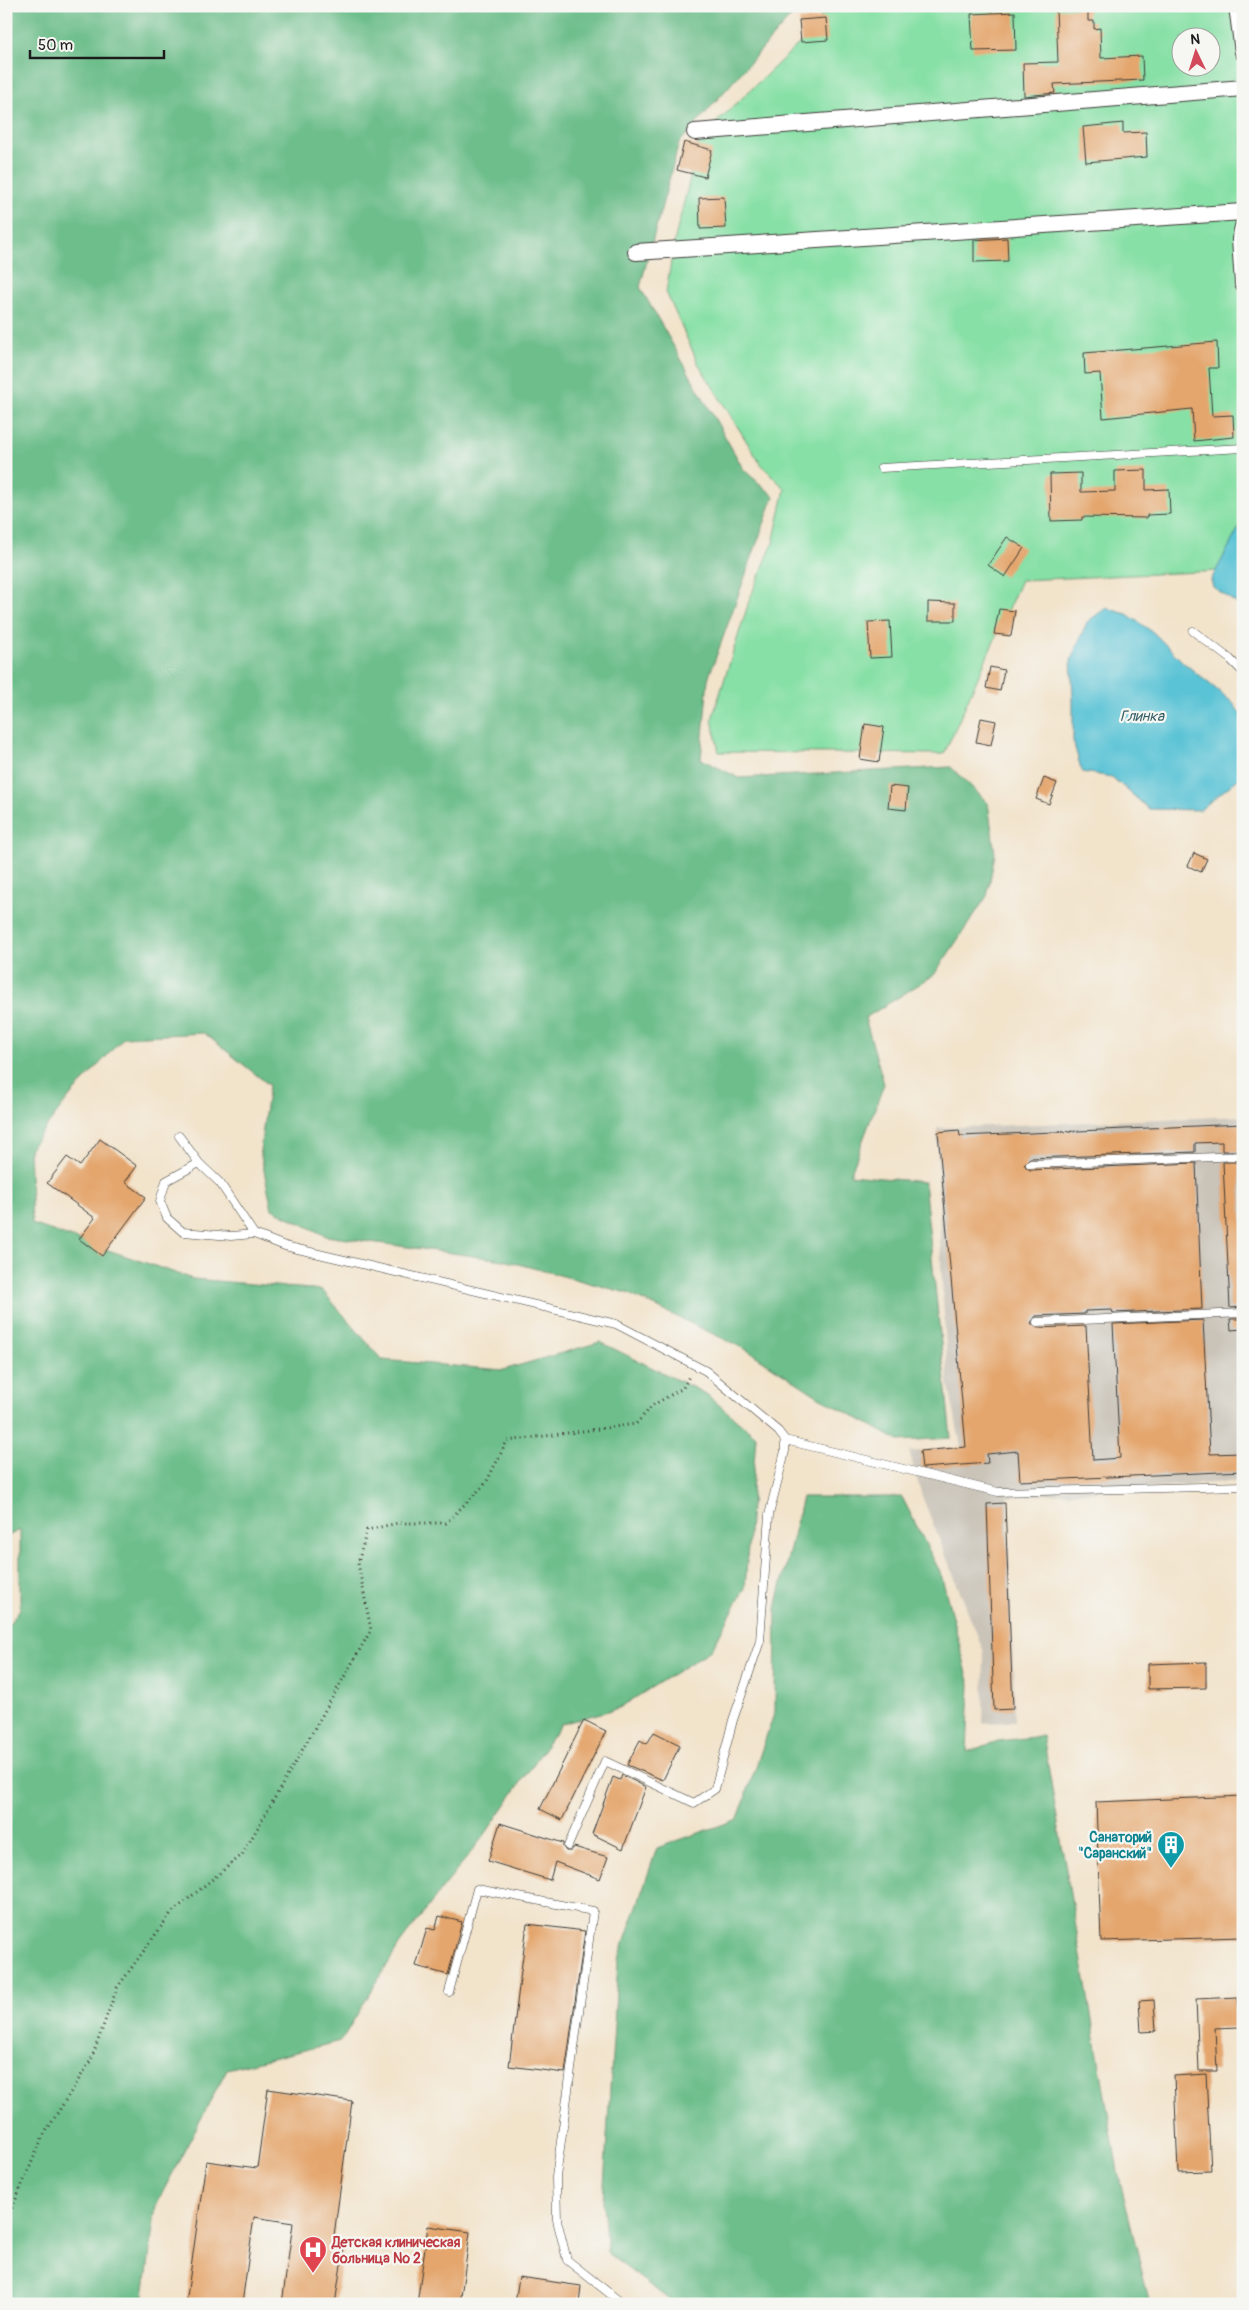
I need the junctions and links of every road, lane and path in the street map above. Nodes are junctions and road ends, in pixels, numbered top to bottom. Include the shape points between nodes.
1 (1237, 6) edge
2 (1243, 52) edge
3 (1243, 88) edge
4 (695, 132) dead end
5 (1243, 212) edge
6 (1243, 227) edge
7 (636, 252) dead end
8 (1243, 284) edge
9 (1243, 448) edge
10 (881, 468) dead end
11 (1193, 631) dead end
12 (1243, 672) edge
13 (179, 1136) dead end
14 (1243, 1156) edge
15 (199, 1163) junction
16 (1030, 1164) dead end
17 (254, 1234) junction
18 (1243, 1313) edge
19 (1037, 1322) dead end
20 (694, 1365) junction
21 (785, 1440) junction
22 (1243, 1486) edge
23 (568, 1846) dead end
24 (449, 1992) dead end
25 (6, 2222) edge
26 (623, 2304) edge

1 - 2 street
3 - 4 street
5 - 7 street
6 - 8 street via 1240,239
9 - 10 lane
11 - 12 lane
13 - 15 lane
14 - 16 lane
15 - 17 lane via 220,1183
15 - 17 lane via 166,1181 160,1201 166,1218 184,1232 231,1236
17 - 20 lane via 285,1246 616,1324
18 - 19 lane
20 - 21 lane via 706,1371
20 - 25 path via 683,1388 653,1406 636,1424 507,1441 486,1483 446,1523 398,1524 367,1530 358,1563 370,1630 242,1855 171,1913 117,1988 91,2060 43,2136
21 - 22 lane via 998,1492
21 - 23 lane via 769,1515 760,1641 733,1720 715,1789 694,1803 605,1761
24 - 26 lane via 477,1889 593,1911 556,2176 557,2220 567,2260

